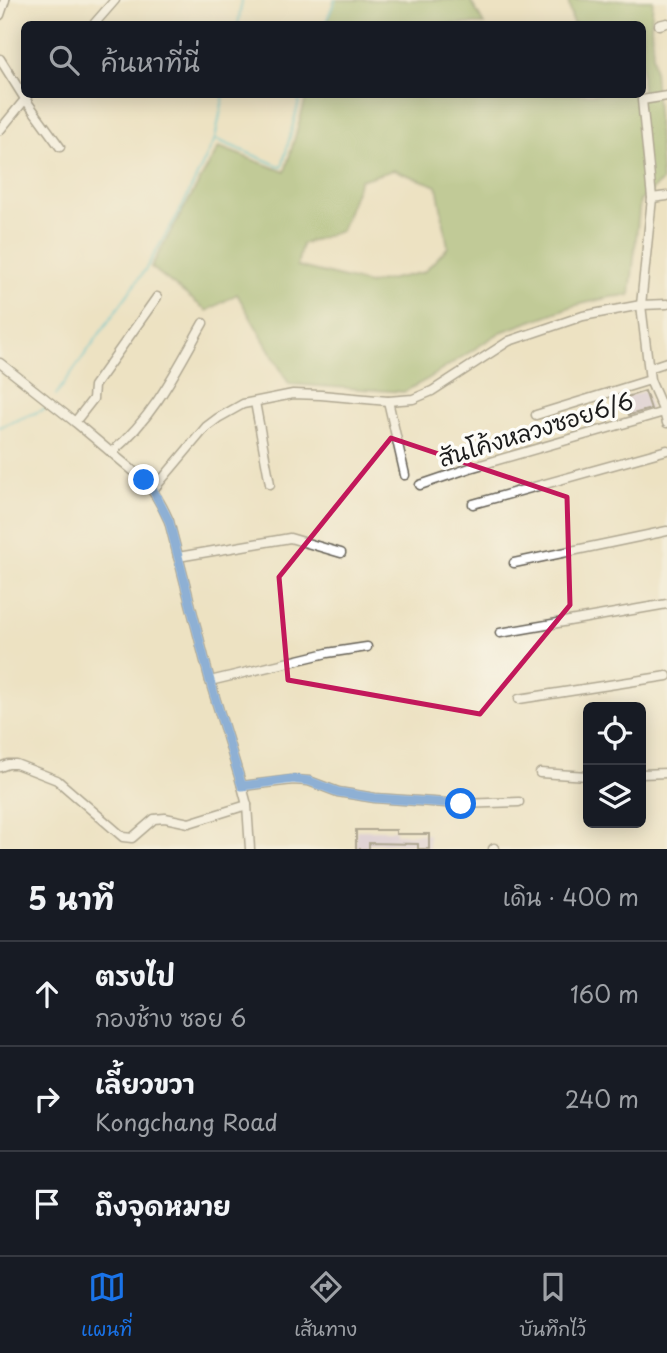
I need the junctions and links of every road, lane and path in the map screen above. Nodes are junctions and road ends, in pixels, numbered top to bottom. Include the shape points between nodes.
1 (5, 0) edge
2 (114, 0) edge
3 (0, 15) edge
4 (96, 21) edge
5 (0, 59) edge
6 (21, 89) edge
7 (667, 96) edge
8 (26, 98) edge
9 (28, 98) edge
10 (0, 129) edge
11 (60, 147) dead end
12 (667, 196) edge
13 (652, 198) junction
14 (157, 297) dead end
15 (640, 304) junction
16 (667, 304) edge
17 (203, 323) dead end
18 (667, 362) edge
19 (0, 363) edge
20 (649, 368) junction
21 (650, 380) junction
22 (388, 401) junction
23 (255, 402) junction
24 (664, 412) junction
25 (536, 415) dead end
26 (75, 422) junction
27 (667, 423) edge
28 (667, 450) edge
29 (112, 453) junction
30 (405, 475) dead end
31 (270, 484) dead end
32 (420, 485) dead end
33 (153, 490) junction
34 (473, 504) dead end
35 (667, 531) edge
36 (341, 553) dead end
37 (178, 557) junction
38 (514, 563) dead end
39 (667, 604) edge
40 (500, 634) dead end
41 (367, 647) dead end
42 (667, 676) edge
43 (210, 681) junction
44 (519, 699) dead end
45 (0, 767) edge
46 (540, 772) dead end
47 (667, 773) edge
48 (646, 774) edge
49 (583, 776) edge
50 (242, 786) junction
51 (519, 802) dead end
52 (247, 805) junction
53 (250, 849) edge

1 - 3 street
2 - 4 street
5 - 6 street
7 - 13 street via 642,100
8 - 10 street
9 - 11 street
12 - 13 street
13 - 15 street
14 - 26 street via 94,386 93,398
15 - 16 street
15 - 20 street
15 - 22 street via 583,316 509,341 432,391 413,399
17 - 29 street via 162,395 129,439
18 - 20 street
19 - 26 street
20 - 21 street
21 - 24 street
21 - 25 street
22 - 23 street via 293,394
22 - 30 street
23 - 31 street
23 - 33 street via 243,404 206,427
24 - 27 street
24 - 32 street, สันโค้งหลวงซอย6/6
26 - 29 street
28 - 34 street
29 - 33 street
33 - 37 street via 169,521
35 - 38 street
36 - 37 street via 290,538
37 - 43 street
39 - 40 street
41 - 43 street
42 - 44 street
43 - 50 street
45 - 52 street via 16,764 57,780 123,837 132,838 154,819 189,823
46 - 49 street
47 - 48 street
50 - 51 street via 293,779 375,798 461,804
50 - 52 street
52 - 53 street

